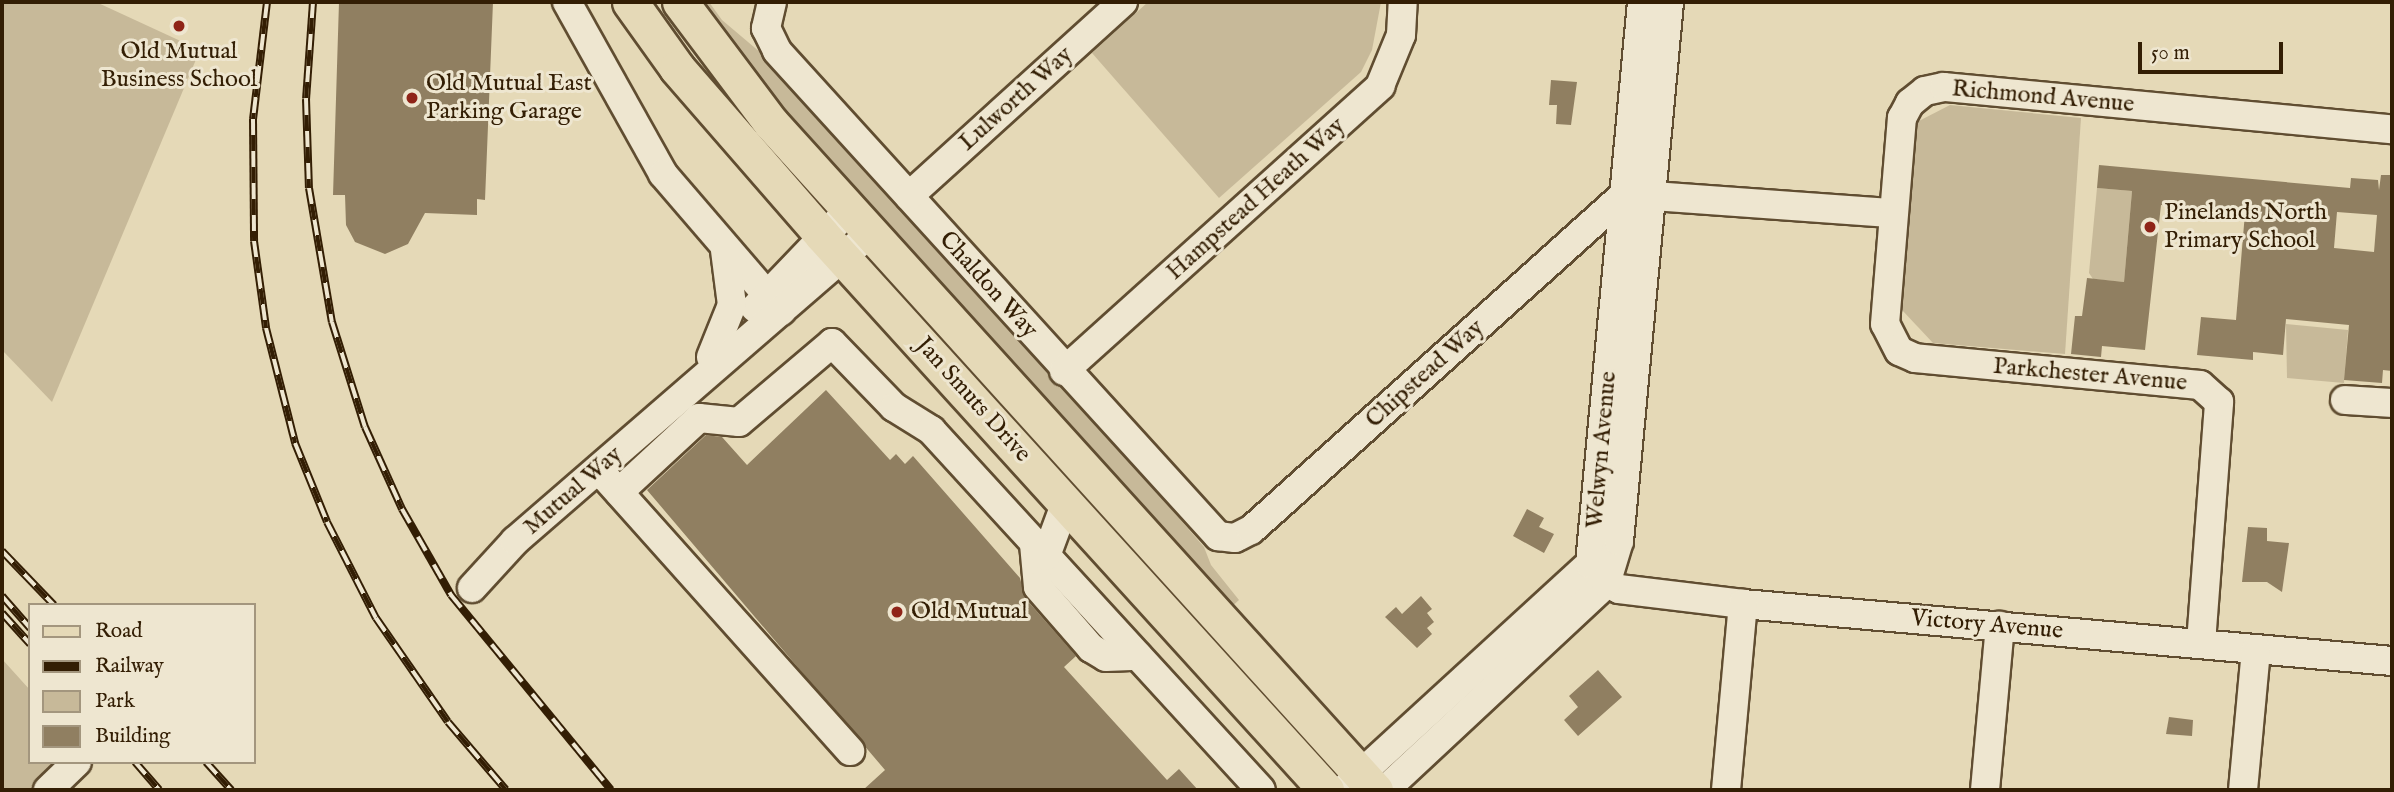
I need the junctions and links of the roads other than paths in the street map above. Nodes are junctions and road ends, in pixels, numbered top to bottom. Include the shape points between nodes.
1 (567, 2) edge
2 (630, 2) edge
3 (680, 2) edge
4 (1123, 2) edge
5 (1403, 2) edge
6 (1655, 8) edge
7 (769, 15) edge
8 (2392, 129) edge
9 (1637, 194) junction
10 (909, 196) junction
11 (1893, 213) junction
12 (860, 222) junction
13 (722, 244) junction
14 (832, 246) junction
15 (774, 303) junction
16 (712, 357) junction
17 (1064, 371) junction
18 (2345, 400) dead end
19 (2392, 404) edge
20 (699, 406) junction
21 (599, 469) junction
22 (619, 492) junction
23 (1066, 502) junction
24 (1218, 536) joint
25 (1619, 541) junction
26 (1040, 550) junction
27 (1597, 577) junction
28 (472, 588) dead end
29 (1647, 591) junction
30 (1743, 604) junction
31 (2000, 626) junction
32 (2201, 643) junction
33 (2256, 649) junction
34 (2392, 661) edge
35 (850, 751) dead end
36 (75, 764) edge
37 (1366, 786) edge
38 (48, 790) edge
39 (1261, 790) edge
40 (1326, 790) edge
41 (1726, 790) edge
42 (1985, 790) edge
43 (2243, 790) edge

1 - 13 street via 648,152
2 - 14 main road, Jan Smuts Drive via 677,68
3 - 12 main road, Jan Smuts Drive via 722,65
4 - 10 street, Lulworth Way
5 - 17 street, Hampstead Heath Way via 1401,35 1380,86
6 - 9 street, Welwyn Avenue
7 - 10 street, Chaldon Way via 777,51
8 - 11 street, Richmond Avenue via 2289,128 1944,87 1925,91 1910,103 1902,118
9 - 11 street
9 - 24 street, Chipstead Way via 1251,530 1235,538
9 - 25 street, Welwyn Avenue
9 - 27 street, Welwyn Avenue
10 - 17 street, Chaldon Way
11 - 32 street, Parkchester Avenue via 1885,324 1899,351 1915,358 2189,376 2211,392 2222,413
12 - 14 street, Mutual Way
12 - 37 main road, Jan Smuts Drive
13 - 15 street
13 - 16 street via 733,305
14 - 15 street, Mutual Way
14 - 23 main road, Jan Smuts Drive
15 - 16 street, Mutual Way
15 - 20 street, Mutual Way
16 - 20 street, Mutual Way
17 - 24 street, Chaldon Way
18 - 19 street
20 - 21 street, Mutual Way
20 - 22 street
20 - 26 street via 739,422 832,343 894,407 931,430
21 - 22 street
21 - 28 street, Mutual Way via 515,541
22 - 35 street
23 - 26 street
23 - 40 main road, Jan Smuts Drive
25 - 27 street, Welwyn Avenue
25 - 29 street via 1627,573
26 - 39 street
27 - 29 street, Victory Avenue
27 - 37 street
29 - 30 street, Victory Avenue
30 - 31 street, Victory Avenue
30 - 41 street
31 - 32 street, Victory Avenue
31 - 42 street
32 - 33 street, Victory Avenue
33 - 34 street, Victory Avenue
33 - 43 street
36 - 38 street

